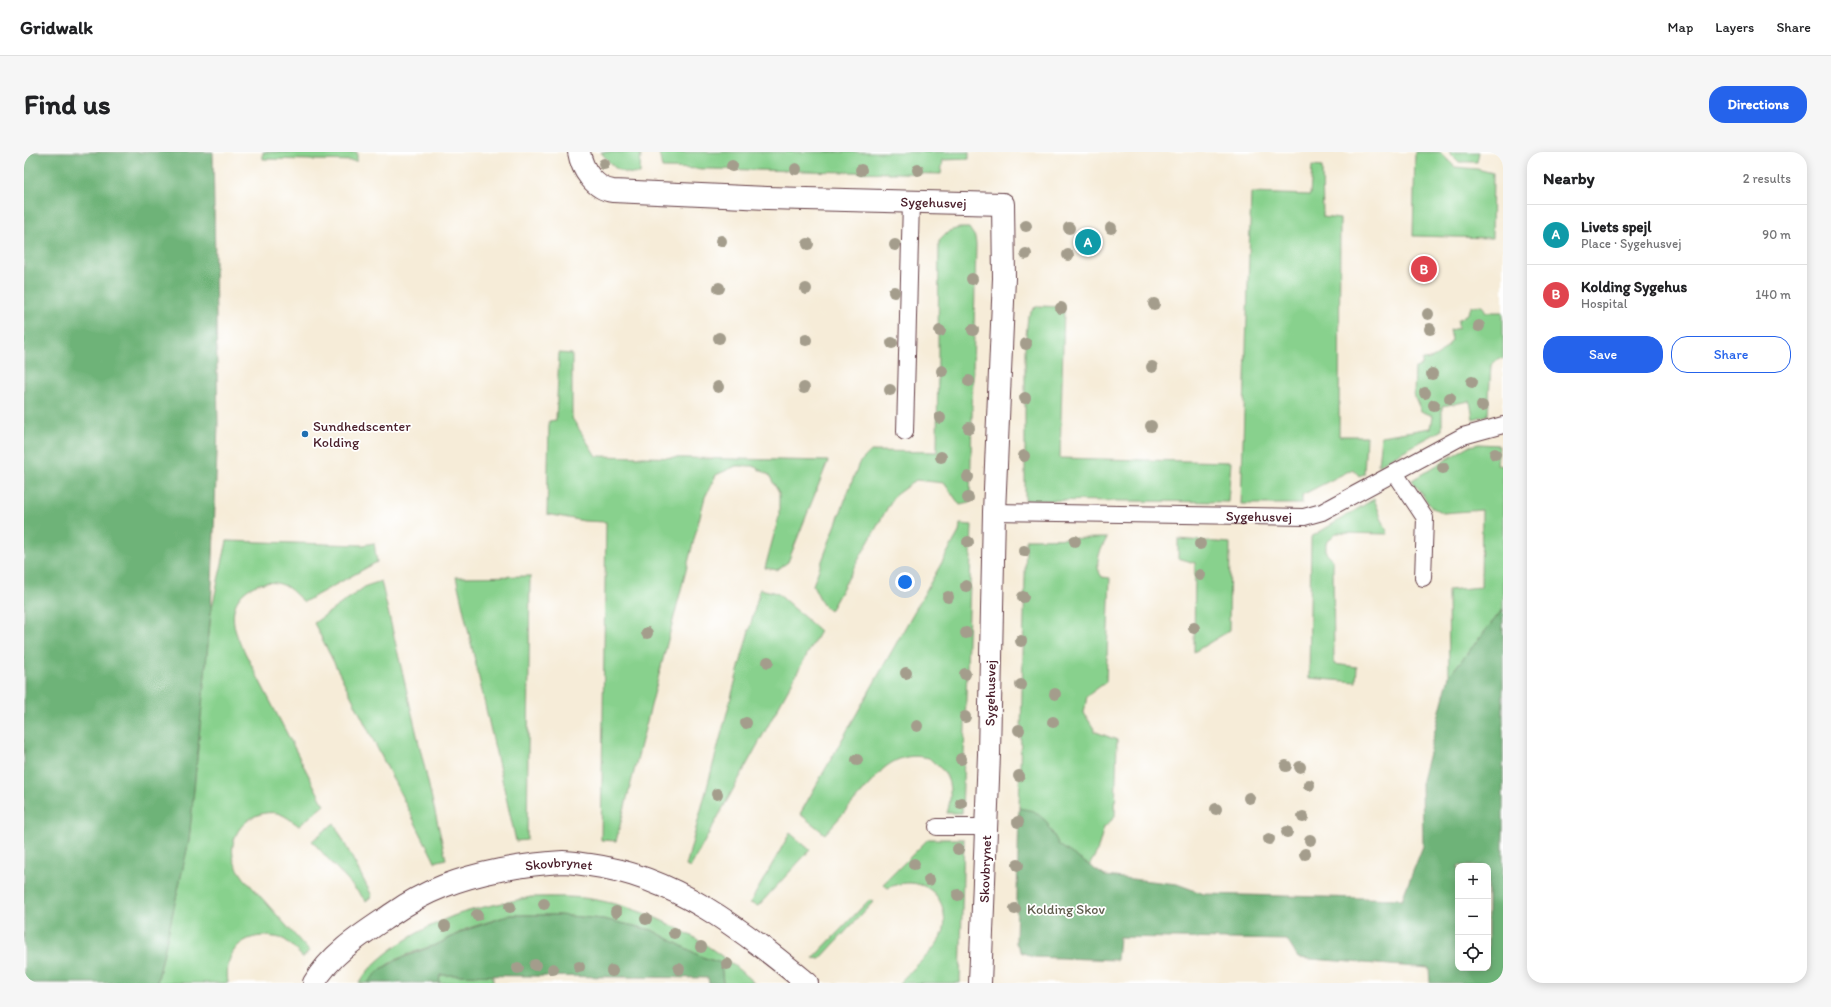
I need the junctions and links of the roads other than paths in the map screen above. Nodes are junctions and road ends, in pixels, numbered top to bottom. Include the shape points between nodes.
1 (579, 152) edge
2 (911, 202) junction
3 (1503, 425) edge
4 (905, 432) dead end
5 (1395, 473) junction
6 (994, 512) junction
7 (1423, 578) dead end
8 (989, 754) joint
9 (937, 827) dead end
10 (986, 828) junction
11 (314, 983) edge
12 (807, 983) edge
13 (980, 983) edge

1 - 2 street, Sygehusvej via 587,172 596,184 606,190
2 - 4 lane
2 - 6 street, Sygehusvej via 1003,204 1004,278
3 - 5 lane, Sygehusvej via 1463,436
5 - 6 lane, Sygehusvej via 1322,512 1304,517
5 - 7 lane via 1425,518
6 - 8 street, Sygehusvej
8 - 10 street, Skovbrynet
9 - 10 lane
10 - 13 street, Skovbrynet
11 - 12 street, Skovbrynet via 320,972 352,942 409,902 443,885 484,873 564,862 608,868 646,878 706,907 768,951

